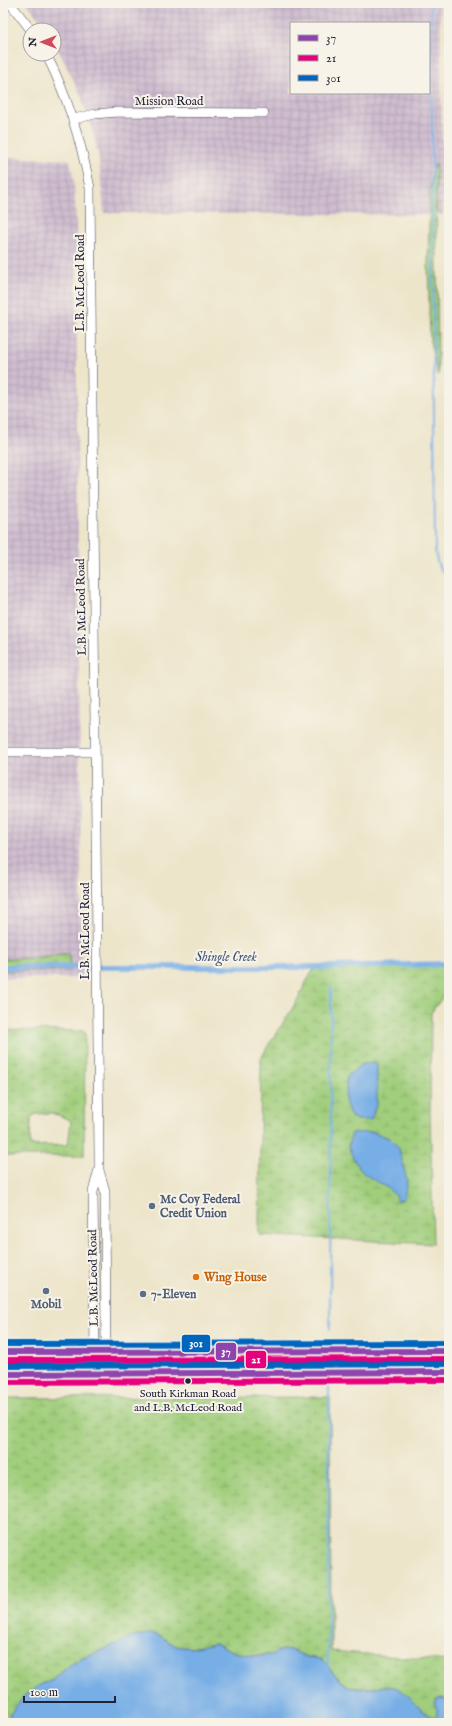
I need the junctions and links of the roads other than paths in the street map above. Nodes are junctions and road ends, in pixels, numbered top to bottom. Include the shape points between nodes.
1 (10, 3) edge
2 (25, 22) edge
3 (50, 62) edge
4 (264, 113) dead end
5 (74, 119) junction
6 (3, 752) edge
7 (95, 752) junction
8 (449, 1351) edge
9 (3, 1352) edge
10 (100, 1352) junction
11 (449, 1372) edge
12 (102, 1373) junction
13 (3, 1374) edge

1 - 2 street
3 - 5 street, L.B. McLeod Road
4 - 5 street, Mission Road via 117,112
5 - 7 street, L.B. McLeod Road via 90,188
6 - 7 street
7 - 10 street, L.B. McLeod Road via 99,1169 105,1191
8 - 10 main road
9 - 10 main road
10 - 12 street, L.B. McLeod Road
11 - 12 main road
12 - 13 main road

